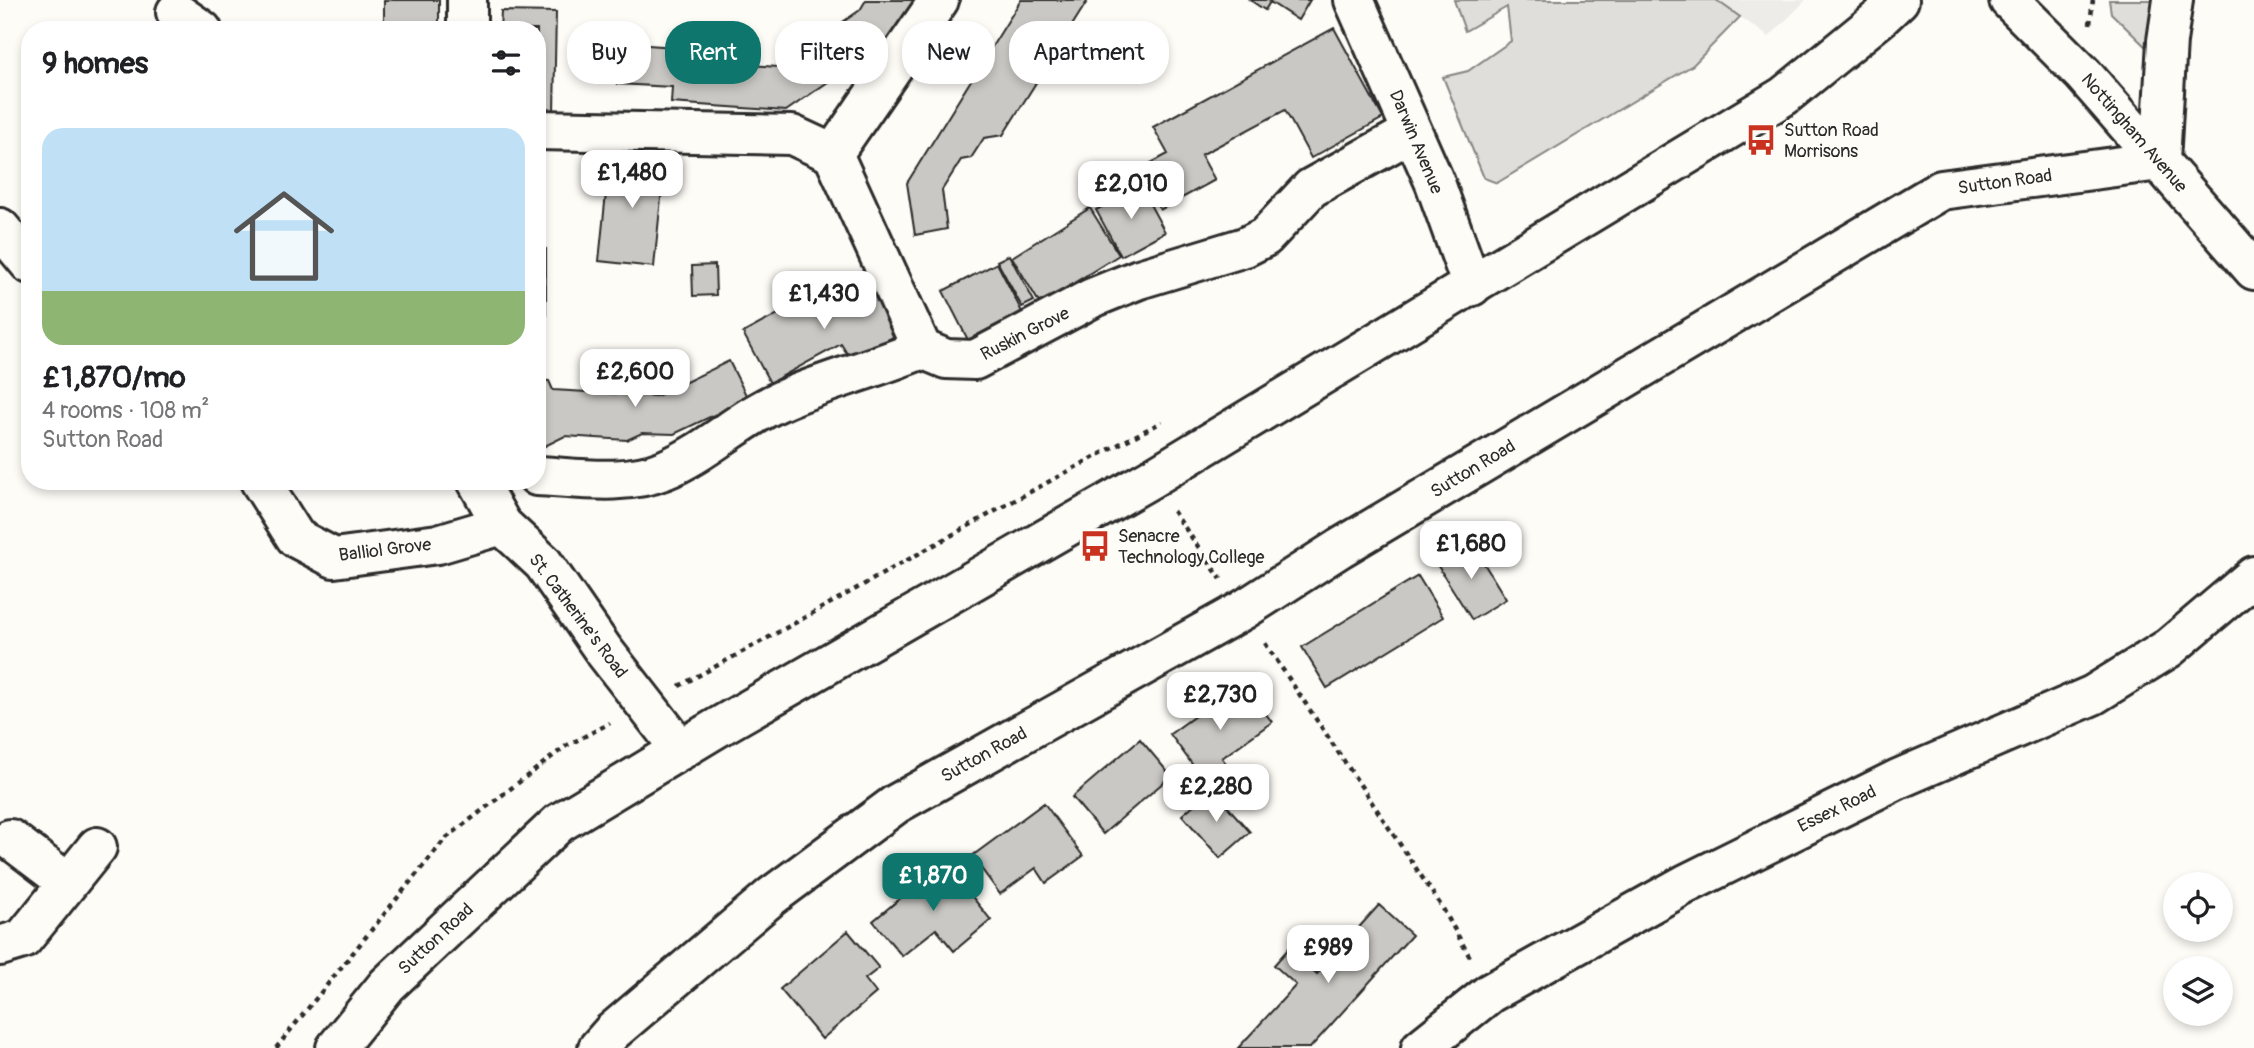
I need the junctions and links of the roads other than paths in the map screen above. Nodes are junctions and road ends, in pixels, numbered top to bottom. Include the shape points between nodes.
1 (467, 0) edge
2 (939, 0) edge
3 (1354, 0) edge
4 (1899, 0) edge
5 (2009, 0) edge
6 (2173, 0) edge
7 (467, 21) edge
8 (546, 130) edge
9 (1412, 132) junction
10 (833, 155) junction
11 (2160, 161) junction
12 (0, 228) edge
13 (21, 253) edge
14 (2254, 270) edge
15 (1472, 286) junction
16 (922, 349) junction
17 (546, 476) edge
18 (266, 490) edge
19 (482, 490) edge
20 (502, 525) junction
21 (2254, 576) edge
22 (681, 750) junction
23 (10, 839) dead end
24 (97, 847) dead end
25 (68, 883) junction
26 (0, 946) edge
27 (336, 1048) edge
28 (598, 1048) edge
29 (1421, 1048) edge

1 - 7 street
2 - 10 street
3 - 9 street, Darwin Avenue
4 - 15 street, Sutton Road via 1784,96
5 - 11 street, Nottingham Avenue
6 - 11 street
8 - 10 street via 792,135
9 - 15 street, Darwin Avenue
9 - 16 street, Ruskin Grove via 1311,188 1265,237 1245,247 1092,298 975,360 946,359
10 - 16 street
11 - 14 street, Nottingham Avenue
11 - 28 street, Sutton Road via 1941,190 1243,610 896,804 772,896
12 - 13 street
15 - 22 street, Sutton Road via 1150,479
16 - 17 street via 782,400 662,471 604,479
18 - 20 street, Balliol Grove via 296,538 334,558 438,544
19 - 20 street, St. Catherine's Road
20 - 22 street, St. Catherine's Road via 543,563
21 - 29 street, Essex Road via 2169,648 2094,695 1898,779 1685,884 1490,993
22 - 27 street, Sutton Road via 559,823 387,985
23 - 25 street
24 - 25 street
25 - 26 street via 23,939

